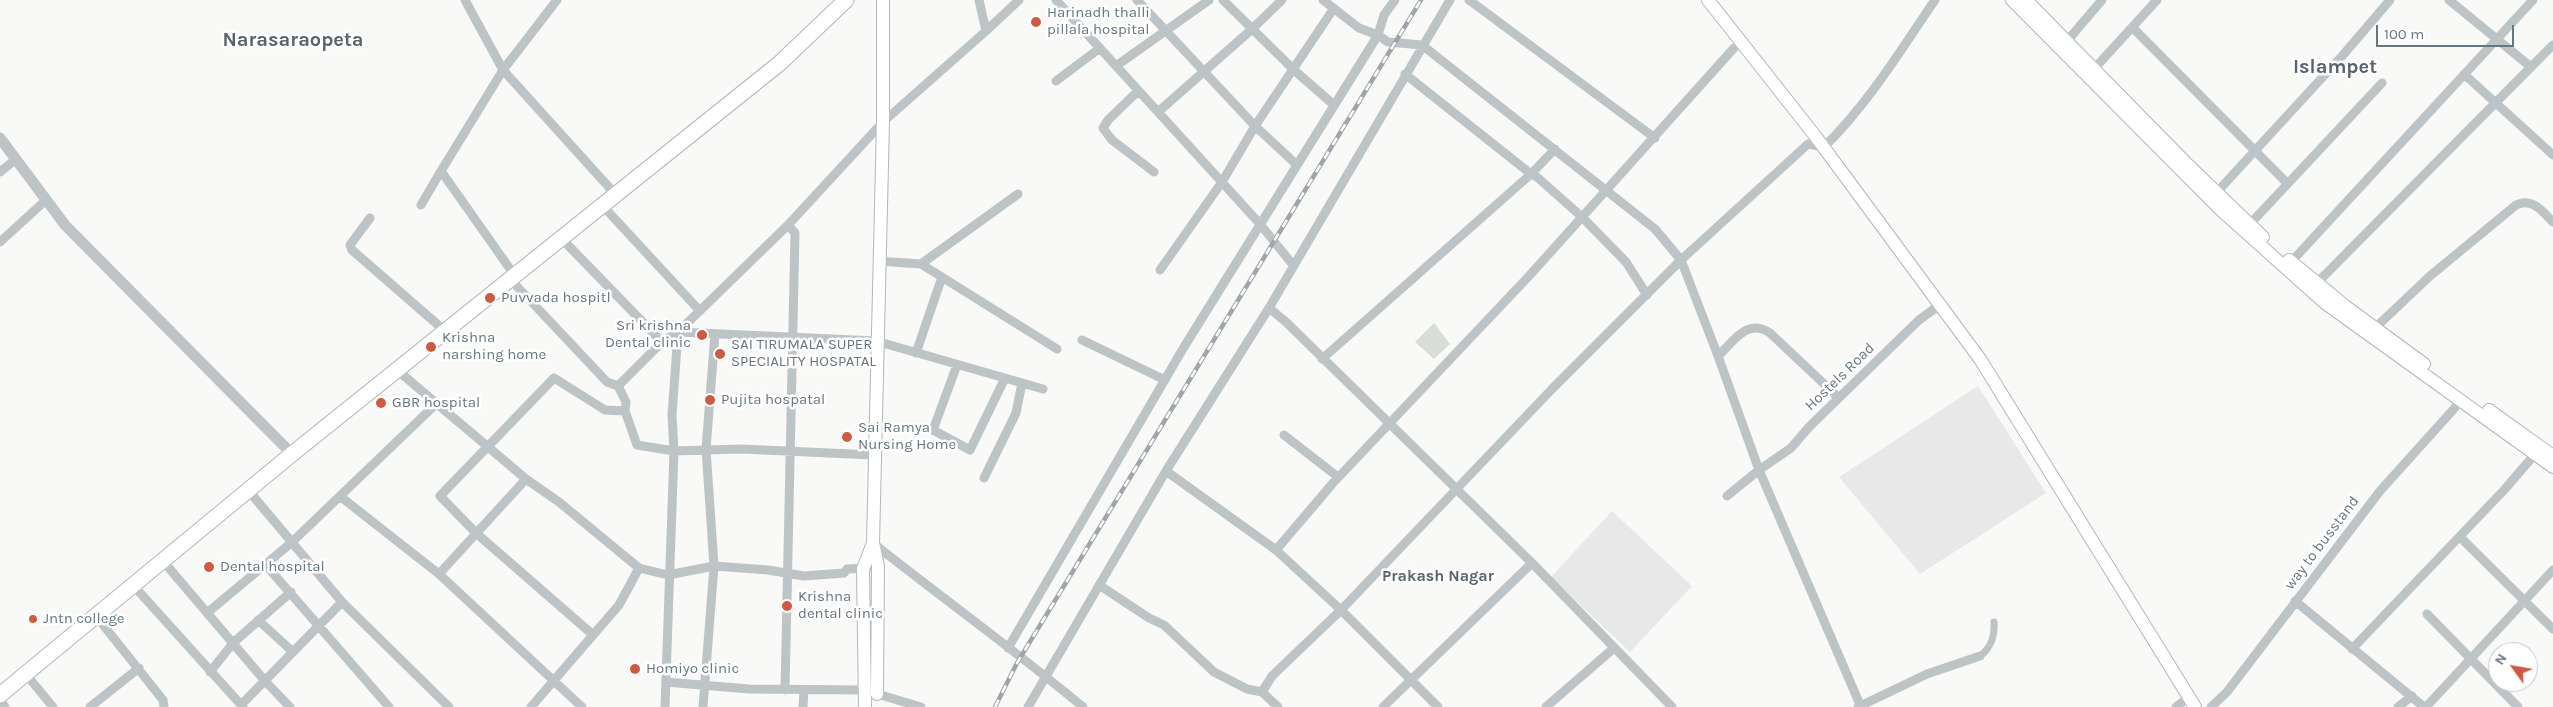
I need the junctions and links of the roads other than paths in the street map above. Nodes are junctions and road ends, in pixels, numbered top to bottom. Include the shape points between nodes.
1 (465, 0) edge
2 (556, 0) edge
3 (846, 0) edge
4 (883, 0) edge
5 (979, 0) edge
6 (1018, 0) edge
7 (1056, 0) edge
8 (1136, 0) edge
9 (1209, 0) edge
10 (1223, 0) edge
11 (1282, 0) edge
12 (1323, 0) edge
13 (1395, 0) edge
14 (1450, 0) edge
15 (1469, 0) edge
16 (1708, 0) edge
17 (1935, 0) edge
18 (2012, 0) edge
19 (2026, 0) edge
20 (2102, 0) edge
21 (2157, 0) edge
22 (2390, 0) edge
23 (2449, 0) edge
24 (2533, 0) edge
25 (1334, 8) junction
26 (2133, 28) junction
27 (1251, 30) junction
28 (986, 31) junction
29 (1165, 31) junction
30 (1378, 34) junction
31 (2497, 39) junction
32 (2067, 41) junction
33 (1422, 45) junction
34 (2553, 45) edge
35 (1100, 48) junction
36 (1734, 48) dead end
37 (1116, 66) junction
38 (2531, 66) junction
39 (2094, 69) junction
40 (503, 70) junction
41 (1294, 70) junction
42 (1203, 71) junction
43 (1405, 74) junction
44 (2465, 75) junction
45 (1056, 81) dead end
46 (2382, 83) dead end
47 (1138, 91) junction
48 (2496, 102) junction
49 (1334, 105) junction
50 (1158, 112) junction
51 (883, 122) junction
52 (1255, 126) junction
53 (0, 138) edge
54 (1655, 138) junction
55 (1824, 147) junction
56 (1555, 149) junction
57 (2254, 149) junction
58 (2553, 155) edge
59 (16, 159) junction
60 (1297, 165) junction
61 (441, 170) junction
62 (0, 172) edge
63 (1154, 172) dead end
64 (1531, 174) junction
65 (1222, 182) junction
66 (2287, 183) junction
67 (1607, 190) junction
68 (2217, 192) junction
69 (616, 194) junction
70 (1018, 194) dead end
71 (46, 200) junction
72 (421, 205) dead end
73 (602, 205) junction
74 (1582, 217) junction
75 (370, 218) dead end
76 (2553, 222) edge
77 (1260, 224) junction
78 (2250, 224) junction
79 (788, 225) junction
80 (561, 238) junction
81 (0, 242) edge
82 (1681, 260) junction
83 (878, 261) junction
84 (2291, 262) junction
85 (920, 264) junction
86 (1293, 266) junction
87 (1160, 270) dead end
88 (512, 277) junction
89 (942, 277) junction
90 (2317, 283) junction
91 (1647, 294) junction
92 (1941, 304) junction
93 (1268, 308) junction
94 (700, 311) junction
95 (2375, 328) junction
96 (445, 331) junction
97 (678, 332) junction
98 (715, 334) junction
99 (793, 337) junction
100 (1082, 340) dead end
101 (876, 341) junction
102 (662, 342) junction
103 (1057, 349) dead end
104 (916, 353) junction
105 (1718, 356) junction
106 (1322, 359) junction
107 (957, 365) junction
108 (396, 370) junction
109 (1005, 378) junction
110 (1165, 380) junction
111 (1022, 383) junction
112 (618, 386) junction
113 (1043, 389) dead end
114 (1838, 398) junction
115 (2461, 401) junction
116 (437, 404) junction
117 (625, 411) junction
118 (1388, 424) junction
119 (1284, 435) dead end
120 (488, 448) junction
121 (706, 449) junction
122 (674, 451) junction
123 (791, 452) junction
124 (292, 454) junction
125 (2535, 454) junction
126 (874, 455) junction
127 (2553, 456) edge
128 (2553, 467) edge
129 (1759, 470) junction
130 (1166, 471) junction
131 (1338, 477) junction
132 (984, 478) dead end
133 (526, 479) junction
134 (248, 490) junction
135 (1456, 491) junction
136 (1727, 496) dead end
137 (341, 497) junction
138 (476, 533) junction
139 (2460, 537) junction
140 (291, 543) junction
141 (873, 543) junction
142 (1276, 550) junction
143 (163, 561) junction
144 (1532, 563) junction
145 (265, 564) junction
146 (714, 566) junction
147 (878, 566) junction
148 (638, 568) junction
149 (863, 569) junction
150 (2553, 570) edge
151 (787, 573) junction
152 (439, 574) junction
153 (668, 575) junction
154 (133, 585) junction
155 (1099, 585) junction
156 (291, 592) junction
157 (2524, 599) junction
158 (2295, 601) junction
159 (342, 602) junction
160 (1341, 610) junction
161 (207, 613) junction
162 (2427, 614) dead end
163 (96, 616) junction
164 (258, 620) junction
165 (1994, 622) dead end
166 (320, 625) junction
167 (2553, 629) edge
168 (592, 634) junction
169 (234, 642) junction
170 (1008, 648) junction
171 (1614, 648) junction
172 (2352, 648) junction
173 (293, 652) junction
174 (1980, 656) joint
175 (2470, 658) junction
176 (139, 668) junction
177 (210, 672) junction
178 (25, 673) junction
179 (1046, 676) junction
180 (553, 679) junction
181 (265, 681) junction
182 (1413, 681) junction
183 (666, 682) junction
184 (704, 684) junction
185 (785, 690) junction
186 (804, 690) junction
187 (864, 690) junction
188 (1262, 692) junction
189 (876, 694) junction
190 (0, 695) edge
191 (2412, 696) junction
192 (0, 700) edge
193 (1871, 701) junction
194 (2192, 702) edge
195 (242, 706) edge
196 (1860, 706) edge
197 (5, 707) edge
198 (53, 707) edge
199 (90, 707) edge
200 (164, 707) edge
201 (290, 707) edge
202 (389, 707) edge
203 (449, 707) edge
204 (531, 707) edge
205 (582, 707) edge
206 (665, 707) edge
207 (703, 707) edge
208 (803, 707) edge
209 (865, 707) edge
210 (921, 707) edge
211 (1028, 707) edge
212 (1083, 707) edge
213 (1278, 707) edge
214 (1383, 707) edge
215 (1438, 707) edge
216 (1546, 707) edge
217 (1672, 707) edge
218 (1881, 707) edge
219 (2176, 707) edge
220 (2211, 707) edge
221 (2398, 707) edge
222 (2425, 707) edge
223 (2518, 707) edge

1 - 40 street
2 - 40 street
3 - 69 highway via 780,62
4 - 51 main road
5 - 28 street
6 - 28 street
7 - 35 street
8 - 29 street
9 - 29 street
10 - 27 street
11 - 27 street
12 - 25 street
13 - 30 street via 1384,15
14 - 33 street
15 - 54 street
16 - 55 main road
17 - 55 street via 1864,104
18 - 115 main road via 2228,217 2325,303
19 - 32 main road
20 - 32 street
21 - 26 street
22 - 57 street
23 - 31 street
24 - 31 street
25 - 30 street via 1359,28
25 - 41 street
26 - 39 street
26 - 57 street
27 - 41 street
27 - 42 street
28 - 51 street
29 - 37 street
29 - 42 street
30 - 33 street via 1388,42
30 - 49 street
31 - 38 street
31 - 44 street
32 - 39 main road
33 - 43 street
33 - 56 street
34 - 38 street
35 - 37 street
35 - 45 street
36 - 54 street
37 - 47 street
38 - 48 street
39 - 68 main road
40 - 61 street
40 - 69 street
41 - 49 street
41 - 52 street
42 - 50 street
42 - 52 street
43 - 64 street
43 - 86 street
44 - 48 street
44 - 84 street
46 - 66 street
47 - 50 street
47 - 63 street via 1103,128 1112,140
48 - 58 street
48 - 90 street
49 - 60 street
50 - 65 street
51 - 79 street
51 - 83 main road
52 - 60 street
52 - 65 street
53 - 59 street
54 - 67 street
55 - 82 street via 1808,144
55 - 92 main road
56 - 64 street
56 - 67 street
57 - 66 street
57 - 68 street
59 - 62 street
59 - 71 street
60 - 77 street
61 - 72 street
61 - 88 street
64 - 74 street
64 - 106 street
65 - 77 street
65 - 87 street
66 - 78 street
67 - 74 street
67 - 82 street via 1655,229
68 - 78 main road
69 - 73 highway
70 - 85 street
71 - 81 street
71 - 124 street via 65,225
73 - 80 highway
73 - 94 street
74 - 91 street via 1626,262
74 - 118 street
75 - 96 street via 350,244 352,250
76 - 95 street via 2530,202 2516,205 2430,276
77 - 86 street
77 - 110 street
78 - 84 main road
79 - 94 street
79 - 99 street via 795,233
80 - 88 highway
80 - 102 street
82 - 91 street
82 - 105 street
83 - 85 street
83 - 101 main road
84 - 90 main road
85 - 89 street
86 - 93 street
88 - 96 highway
88 - 112 street via 607,382
89 - 103 street
89 - 104 street
90 - 95 main road
91 - 135 street
92 - 114 street, Hostels Road via 1919,320
92 - 194 main road via 1980,359
93 - 106 street
93 - 130 street
94 - 97 street
95 - 127 main road
96 - 108 highway
97 - 98 street
97 - 102 street
97 - 122 street via 672,415
98 - 99 street
98 - 121 street
99 - 101 street
99 - 123 street
100 - 110 street
101 - 104 street
101 - 126 main road
102 - 112 street
104 - 107 street
105 - 114 street via 1748,328 1761,327
105 - 129 street
106 - 118 street
107 - 109 street
107 - 109 street via 933,430 970,450
108 - 116 street
108 - 124 highway
109 - 111 street
110 - 170 street
111 - 113 street
111 - 132 street via 1016,414
112 - 117 street via 626,402
114 - 129 street, Hostels Road via 1791,448
115 - 125 main road
115 - 158 street, way to busstand via 2380,491
116 - 120 street
116 - 137 street
117 - 120 street via 605,410 554,378
117 - 122 street via 637,445
118 - 131 street
118 - 135 street
119 - 131 street
120 - 133 street
120 - 138 street via 440,496
121 - 122 street
121 - 123 street
121 - 146 street
122 - 153 street
123 - 126 street
123 - 151 street
124 - 134 highway
125 - 128 main road
125 - 139 street
126 - 141 main road
129 - 136 street, Hostels Road
129 - 196 street
130 - 142 street
130 - 155 street
131 - 142 street
133 - 138 street
133 - 148 street via 559,502
134 - 140 street
134 - 143 highway
135 - 144 street
135 - 160 street
137 - 140 street
137 - 152 street
138 - 152 street
138 - 168 street
139 - 157 street
139 - 172 street
140 - 145 street
140 - 159 street
141 - 147 main road
141 - 149 main road
141 - 170 street
142 - 160 street
143 - 154 highway
143 - 161 street
144 - 171 street
144 - 182 street
145 - 156 street
145 - 161 street
146 - 151 street
146 - 153 street
146 - 184 street
147 - 149 street
147 - 189 main road
148 - 153 street
148 - 168 street via 620,605
149 - 151 street via 804,576
149 - 187 main road
150 - 157 street
151 - 185 street
152 - 180 street
153 - 183 street
154 - 163 highway
154 - 177 street
155 - 179 street
155 - 188 street via 1164,625 1214,672 1247,689
156 - 164 street
156 - 166 street
157 - 167 street
157 - 175 street
158 - 172 street
158 - 220 street, way to busstand via 2227,692
159 - 166 street
159 - 203 street
160 - 182 street
160 - 188 street via 1272,676
161 - 169 street
162 - 175 street
163 - 176 street
163 - 178 highway
164 - 169 street
164 - 173 street
165 - 174 street via 1995,633
166 - 173 street
166 - 202 street
168 - 180 street
169 - 177 street
169 - 181 street
170 - 179 street
171 - 216 street
171 - 217 street
172 - 191 street
173 - 181 street
174 - 193 street via 1927,674
175 - 222 street
175 - 223 street
176 - 199 street
176 - 200 street via 163,700
177 - 195 street
178 - 190 highway
178 - 198 street
179 - 211 street
179 - 212 street
180 - 204 street
180 - 205 street
181 - 195 street
181 - 201 street
182 - 214 street
182 - 215 street
183 - 184 street
183 - 206 street
184 - 185 street
184 - 207 street
185 - 186 street
186 - 187 street
186 - 208 street
187 - 189 street
187 - 209 main road
188 - 213 street
189 - 210 street
191 - 221 street
191 - 222 street
192 - 197 street
193 - 196 street
193 - 218 street
194 - 219 street

